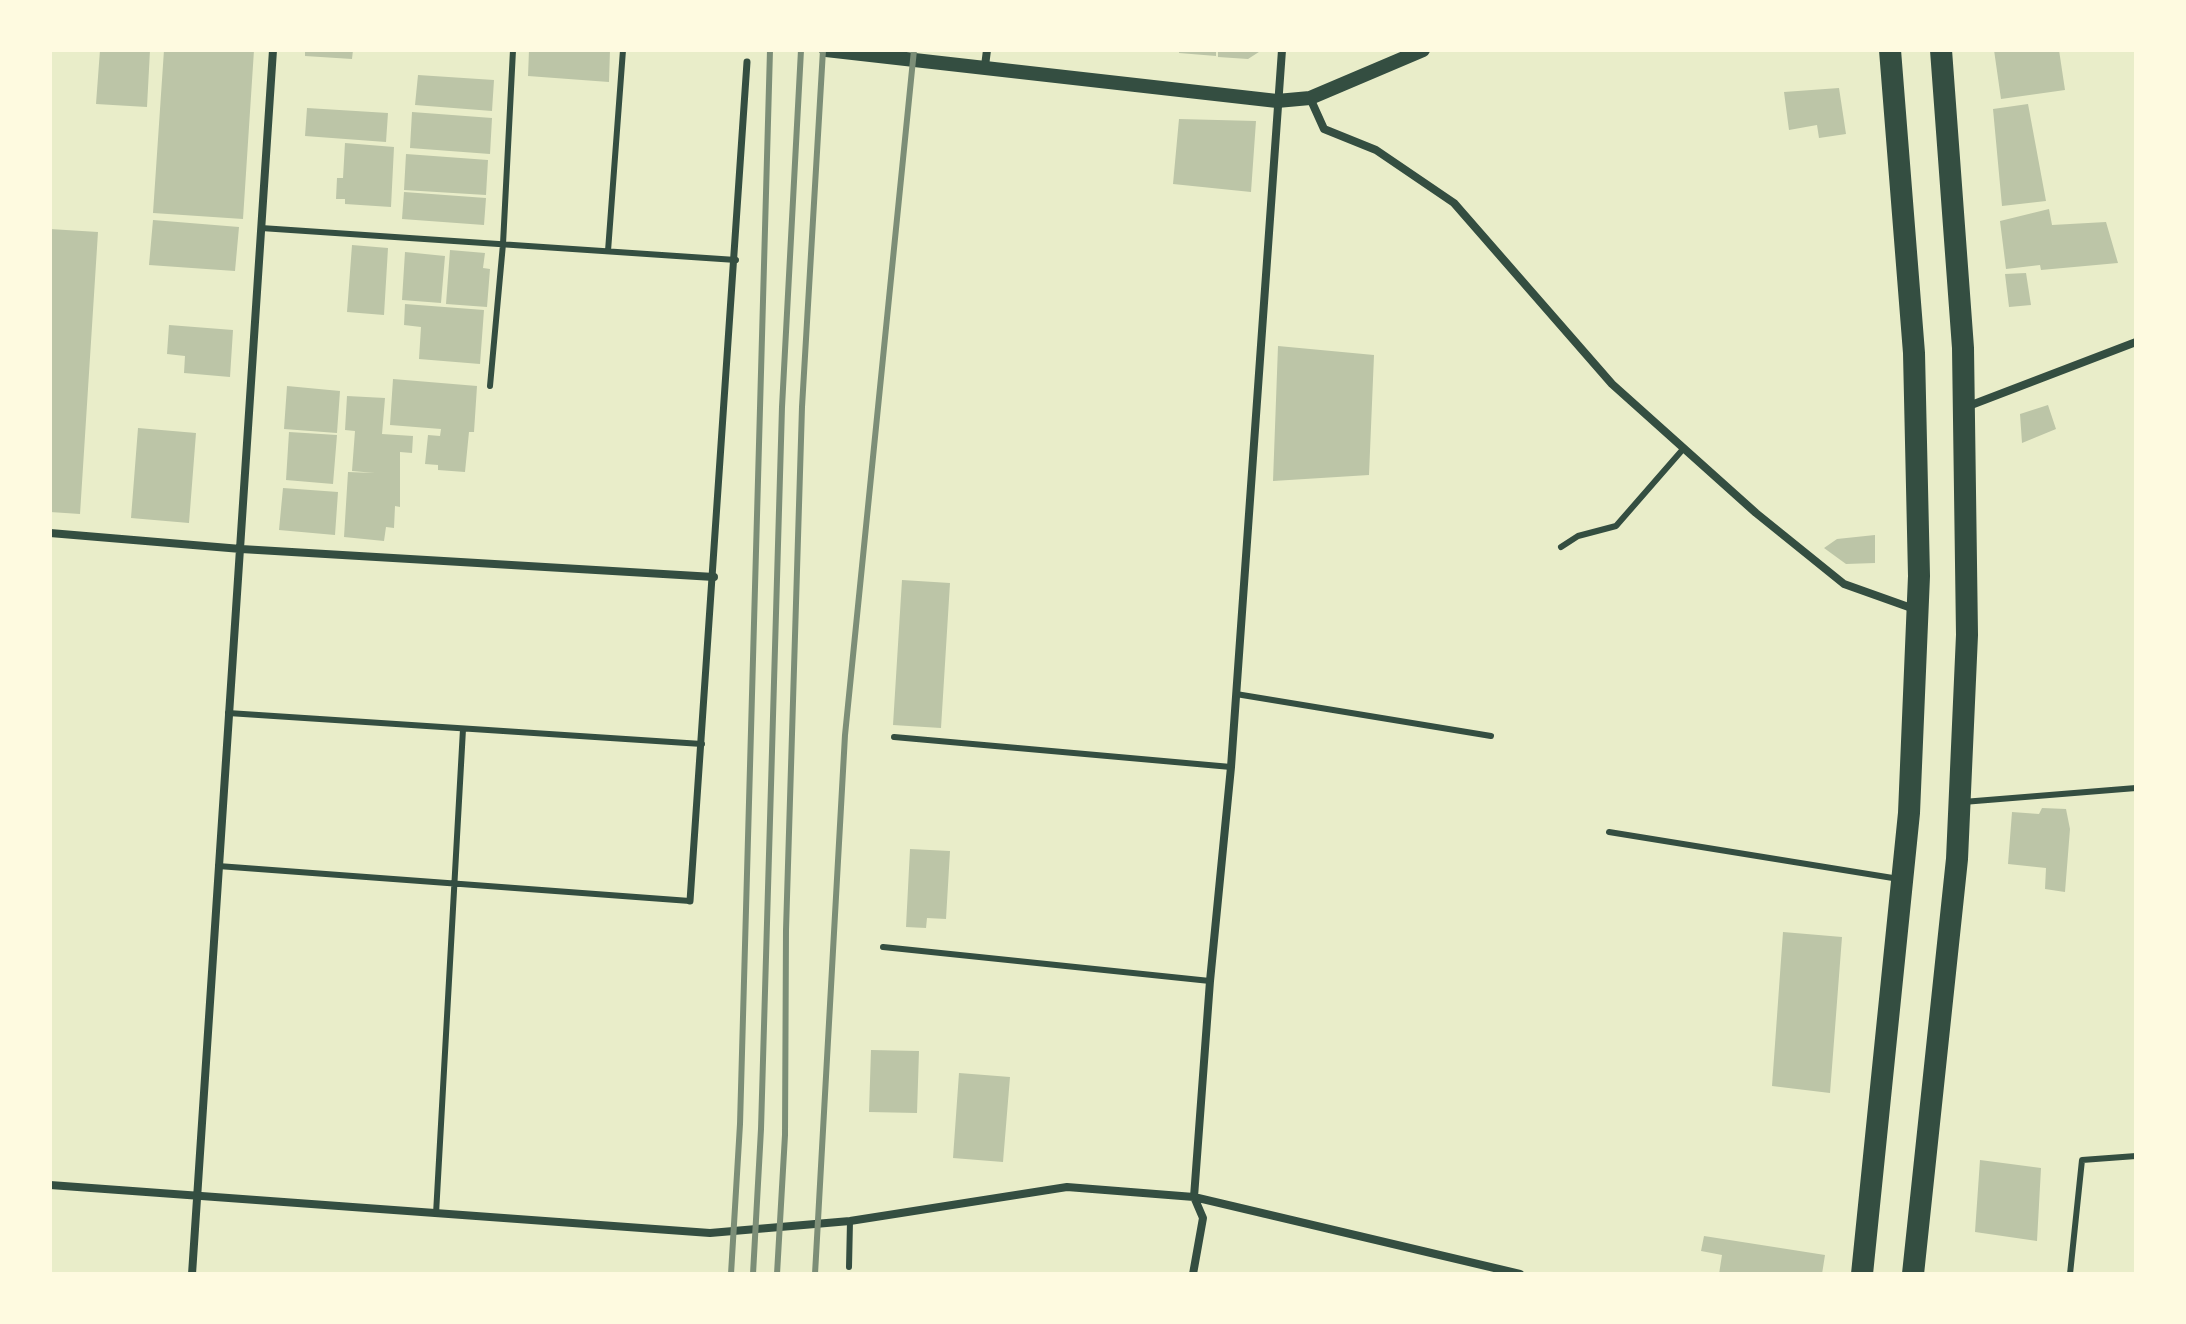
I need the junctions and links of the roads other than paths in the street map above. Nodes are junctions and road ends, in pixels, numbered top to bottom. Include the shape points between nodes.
1 (273, 50) edge
2 (513, 50) edge
3 (623, 50) edge
4 (826, 50) edge
5 (987, 50) edge
6 (1282, 50) edge
7 (1423, 50) edge
8 (1890, 50) edge
9 (1941, 50) edge
10 (747, 62) dead end
11 (985, 66) junction
12 (1310, 98) junction
13 (1277, 101) junction
14 (261, 228) junction
15 (503, 244) junction
16 (608, 251) junction
17 (736, 260) junction
18 (2136, 342) edge
19 (490, 386) dead end
20 (1965, 407) junction
21 (1684, 448) junction
22 (50, 533) edge
23 (1561, 547) dead end
24 (241, 549) junction
25 (714, 577) junction
26 (1918, 610) junction
27 (1236, 694) junction
28 (228, 713) junction
29 (463, 729) junction
30 (1491, 736) dead end
31 (894, 737) dead end
32 (702, 744) junction
33 (1231, 767) junction
34 (2136, 788) edge
35 (1960, 802) junction
36 (1609, 832) dead end
37 (218, 866) junction
38 (1903, 880) junction
39 (452, 881) junction
40 (690, 901) joint
41 (883, 947) dead end
42 (1210, 981) junction
43 (2136, 1156) edge
44 (50, 1185) edge
45 (197, 1196) junction
46 (1194, 1197) junction
47 (436, 1214) junction
48 (850, 1221) junction
49 (849, 1267) dead end
50 (192, 1274) edge
51 (1193, 1274) edge
52 (1520, 1274) edge
53 (1862, 1274) edge
54 (1913, 1274) edge
55 (2070, 1274) edge

1 - 14 street
2 - 15 lane
3 - 16 lane
4 - 11 street
5 - 11 street
6 - 13 street
7 - 12 street
8 - 26 highway via 1914,353
9 - 20 highway
10 - 17 street
11 - 13 street
12 - 13 street
12 - 21 street via 1324,129 1376,150 1454,203 1612,384
13 - 27 street
14 - 15 lane
14 - 24 street
15 - 16 lane
15 - 19 lane
16 - 17 lane
17 - 25 street
18 - 20 street
20 - 35 highway via 1967,635
21 - 23 lane via 1616,526 1578,536
21 - 26 street via 1844,584
22 - 24 street
24 - 25 street
24 - 28 street
25 - 32 street
26 - 38 highway
27 - 30 lane
27 - 33 street
28 - 29 lane
28 - 37 street
29 - 32 lane
29 - 39 lane
31 - 33 lane
32 - 40 street
33 - 42 street
34 - 35 lane
35 - 54 highway
36 - 38 lane
37 - 39 lane
37 - 45 street
38 - 53 highway
39 - 40 lane
39 - 47 lane
41 - 42 lane
42 - 46 street
43 - 55 lane via 2082,1160
44 - 45 street
45 - 47 street
45 - 50 street
46 - 48 street via 1067,1187
46 - 51 street via 1203,1218
46 - 52 street
47 - 48 street via 710,1233
48 - 49 lane

